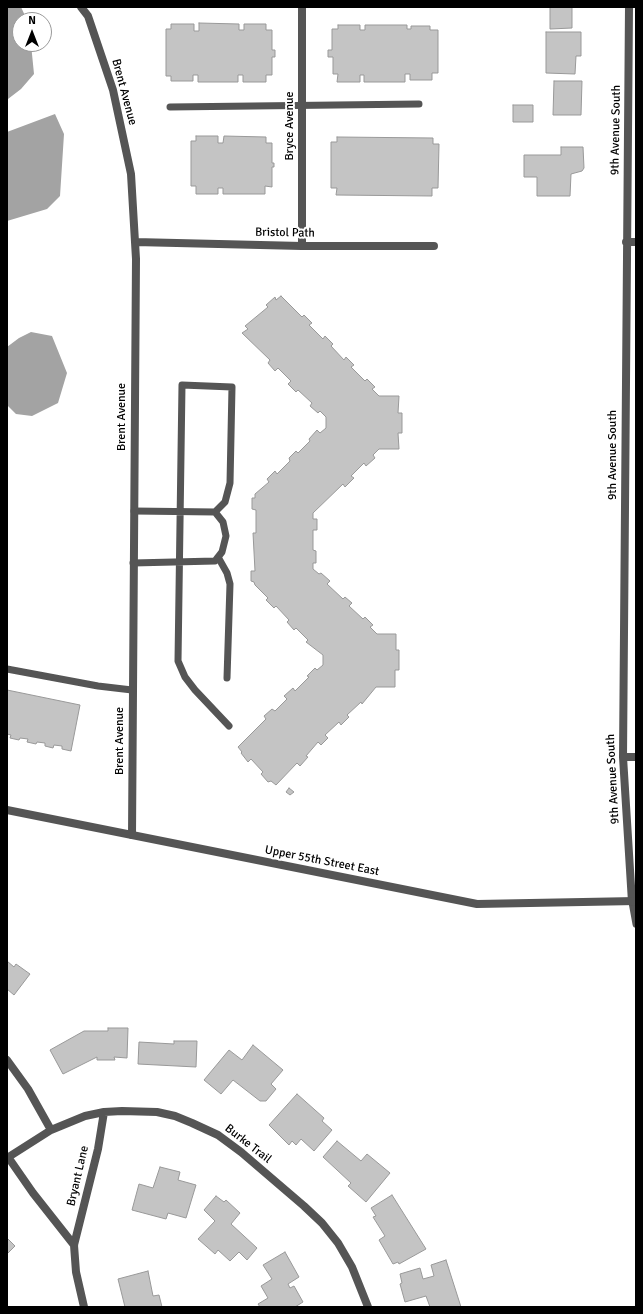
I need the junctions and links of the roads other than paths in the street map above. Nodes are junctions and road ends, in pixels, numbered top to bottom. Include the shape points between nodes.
1 (82, 7) edge
2 (302, 7) edge
3 (629, 7) edge
4 (419, 104) dead end
5 (302, 106) junction
6 (170, 107) dead end
7 (135, 242) junction
8 (626, 242) junction
9 (636, 242) edge
10 (302, 246) junction
11 (434, 246) dead end
12 (134, 511) junction
13 (180, 512) junction
14 (216, 512) junction
15 (218, 557) junction
16 (179, 562) junction
17 (133, 563) junction
18 (7, 669) edge
19 (227, 678) dead end
20 (132, 690) junction
21 (229, 726) dead end
22 (623, 757) junction
23 (636, 757) edge
24 (7, 810) edge
25 (132, 835) junction
26 (634, 902) edge
27 (636, 924) edge
28 (7, 1060) edge
29 (104, 1112) junction
30 (51, 1130) junction
31 (8, 1157) edge
32 (74, 1244) junction
33 (84, 1307) edge
34 (368, 1307) edge

1 - 7 street, Brent Avenue via 88,16 114,98 131,174
2 - 5 street, Bryce Avenue
3 - 8 street, 9th Avenue South
4 - 5 lane
5 - 6 lane
5 - 10 street, Bryce Avenue
7 - 10 street, Bristol Path
7 - 12 street, Brent Avenue
8 - 9 street
8 - 22 street, 9th Avenue South
10 - 11 street, Bristol Path
12 - 13 lane
12 - 17 street, Brent Avenue
13 - 14 lane
13 - 14 lane via 182,385 232,387 230,483 225,502
13 - 16 lane
14 - 15 lane via 223,522 226,536
15 - 16 lane via 215,561
15 - 19 lane via 230,584
16 - 17 lane
16 - 21 lane via 178,661 188,682
17 - 20 street, Brent Avenue
18 - 20 lane
20 - 25 street, Brent Avenue
22 - 23 street
22 - 26 street, 9th Avenue South
24 - 25 street, Upper 55th Street East
25 - 26 street, Upper 55th Street East via 477,904
26 - 27 lane
28 - 30 street via 28,1089
29 - 30 street, Burke Trail via 85,1116
29 - 32 street, Bryant Lane via 98,1150
29 - 34 street, Burke Trail via 157,1112 175,1116 218,1135 322,1223 352,1267
30 - 31 street, Burke Trail
31 - 32 street, Bryant Lane
32 - 33 street, Bryant Lane via 76,1272

